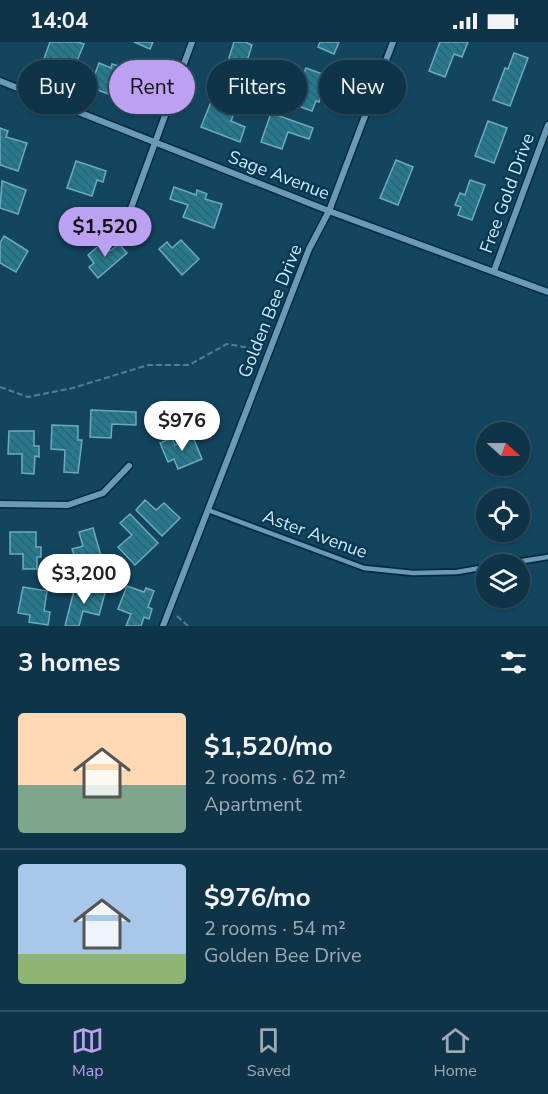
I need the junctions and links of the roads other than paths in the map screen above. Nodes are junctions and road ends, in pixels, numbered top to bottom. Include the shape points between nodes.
1 (192, 42) edge
2 (393, 42) edge
3 (0, 81) edge
4 (548, 125) edge
5 (154, 143) junction
6 (130, 211) dead end
7 (329, 211) junction
8 (494, 271) junction
9 (548, 292) edge
10 (129, 466) dead end
11 (0, 504) edge
12 (208, 510) junction
13 (548, 557) edge
14 (530, 560) edge
15 (476, 569) edge
16 (163, 626) edge

1 - 5 street
2 - 7 street, Golden Bee Drive
3 - 5 street, Sage Avenue
4 - 8 street, Free Gold Drive
5 - 6 street
5 - 7 street, Sage Avenue
7 - 8 street, Sage Avenue
7 - 12 street, Golden Bee Drive via 309,249
8 - 9 street, Sage Avenue
10 - 11 street via 103,493 68,505
12 - 15 lane, Aster Avenue via 364,568 413,573
12 - 16 street, Golden Bee Drive
13 - 14 lane

